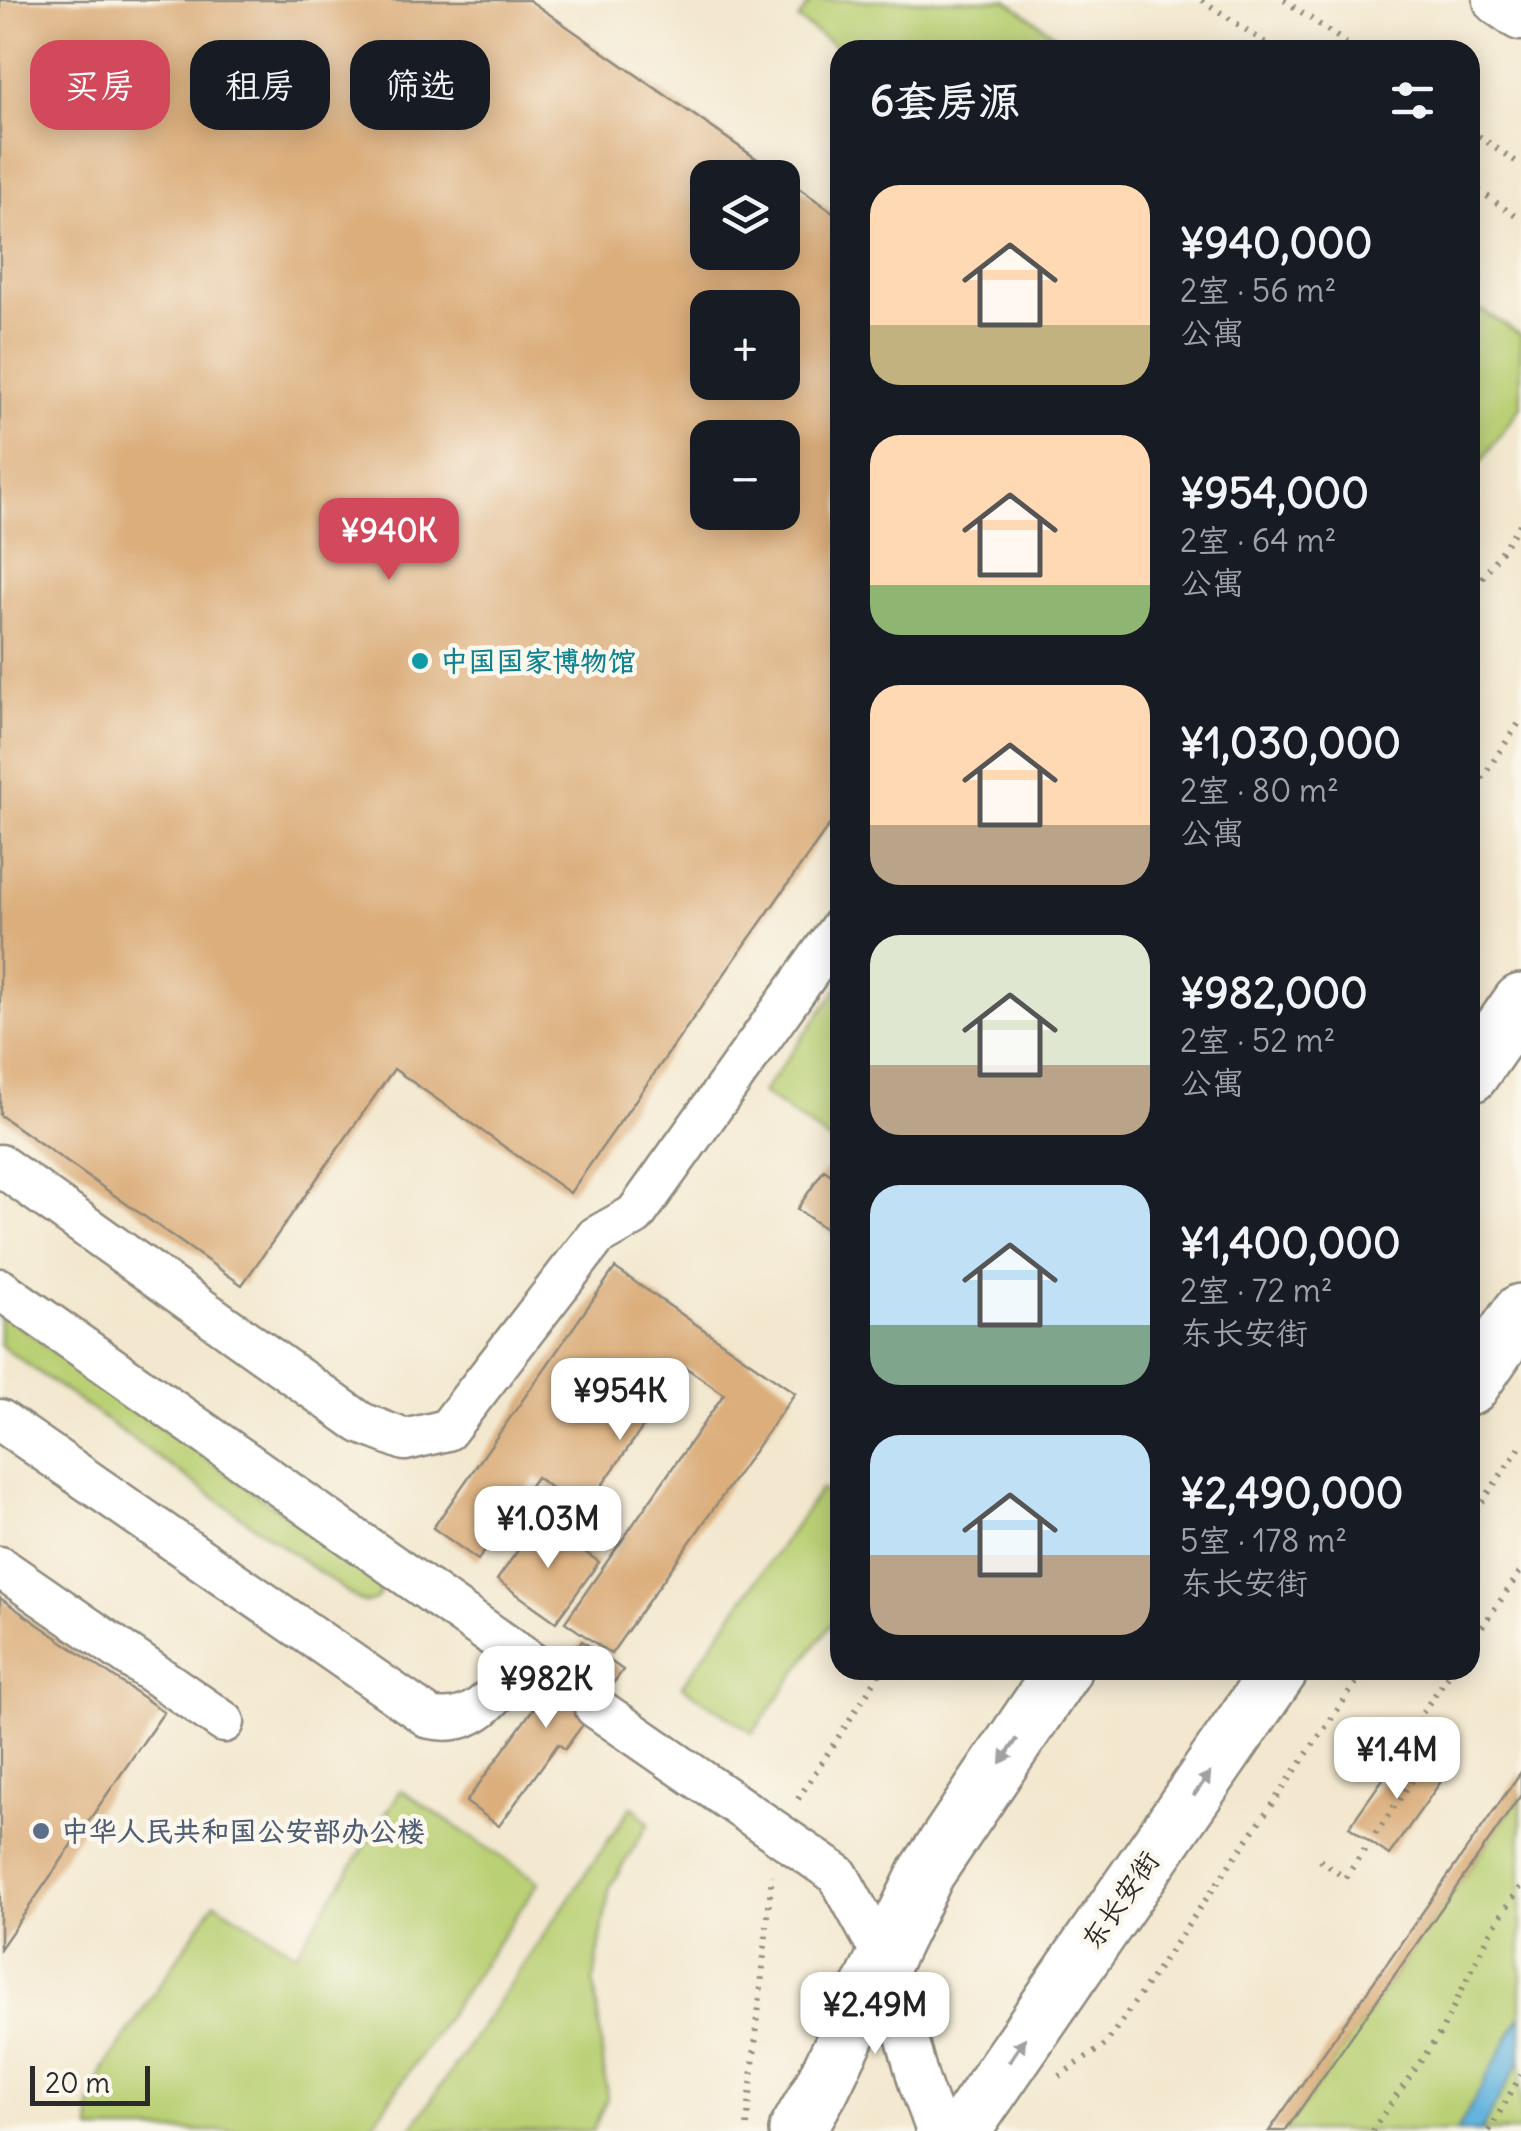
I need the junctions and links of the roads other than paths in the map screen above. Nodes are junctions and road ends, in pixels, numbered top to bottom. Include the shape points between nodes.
1 (1499, 0) edge
2 (1521, 15) edge
3 (830, 942) edge
4 (1521, 1002) edge
5 (1480, 1061) edge
6 (0, 1165) edge
7 (0, 1289) edge
8 (1521, 1312) edge
9 (1480, 1372) edge
10 (0, 1420) edge
11 (0, 1566) edge
12 (1057, 1680) edge
13 (1273, 1680) edge
14 (595, 1707) dead end
15 (224, 1722) dead end
16 (885, 1960) junction
17 (797, 2131) edge
18 (936, 2131) edge
19 (962, 2131) edge

1 - 2 main road
3 - 6 street via 635,1215 596,1236 447,1430 405,1440 361,1422
4 - 5 highway
7 - 10 street via 539,1668 466,1718 430,1718
8 - 9 highway
11 - 15 street
12 -> 16 highway via 933,1862
19 -> 13 highway, 东长安街
14 - 16 street via 838,1874
16 - 17 highway
16 - 18 street

